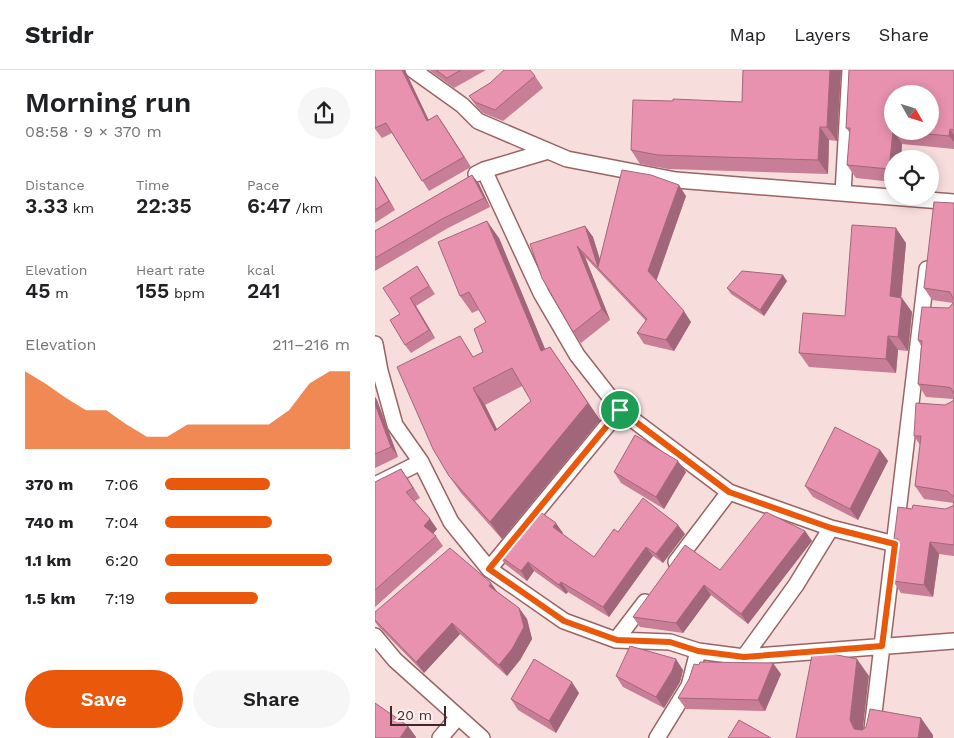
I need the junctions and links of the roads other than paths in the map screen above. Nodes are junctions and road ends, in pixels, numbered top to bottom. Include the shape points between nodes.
1 (413, 70) edge
2 (850, 70) edge
3 (477, 96) edge
4 (462, 105) junction
5 (548, 151) junction
6 (484, 170) junction
7 (467, 180) edge
8 (843, 193) junction
9 (884, 196) edge
10 (939, 200) edge
11 (954, 202) edge
12 (934, 205) edge
13 (933, 220) edge
14 (929, 250) edge
15 (923, 309) junction
16 (938, 311) edge
17 (376, 348) edge
18 (912, 404) junction
19 (929, 406) edge
20 (620, 410) junction
21 (421, 462) junction
22 (375, 485) edge
23 (729, 492) junction
24 (900, 504) junction
25 (918, 507) edge
26 (831, 528) junction
27 (895, 544) junction
28 (489, 569) junction
29 (664, 577) edge
30 (652, 593) edge
31 (375, 636) edge
32 (617, 640) junction
33 (954, 641) edge
34 (882, 646) junction
35 (698, 651) junction
36 (744, 657) junction
37 (458, 717) junction
38 (439, 738) edge
39 (482, 738) edge
40 (657, 738) edge
41 (871, 738) edge

1 - 4 street
2 - 8 street
3 - 4 street
4 - 5 street via 478,121
5 - 6 street
5 - 8 street via 567,158 676,180
6 - 7 street
6 - 20 street via 541,293 577,355
8 - 9 street
10 - 11 street
12 - 13 street
14 - 15 street
15 - 16 street
15 - 18 street
17 - 21 street via 395,425
18 - 19 street
18 - 24 street
20 - 23 street
20 - 28 street
21 - 22 street
21 - 28 street via 461,544
23 - 26 street
23 - 29 street
24 - 25 street
24 - 27 street
26 - 27 street
26 - 36 street via 796,585
27 - 34 street
28 - 32 street via 564,621
30 - 32 street
31 - 37 street via 395,660
32 - 35 street via 670,642
33 - 34 street
34 - 36 street
34 - 41 street
35 - 36 street
35 - 40 street via 689,686
37 - 38 street
37 - 39 street

